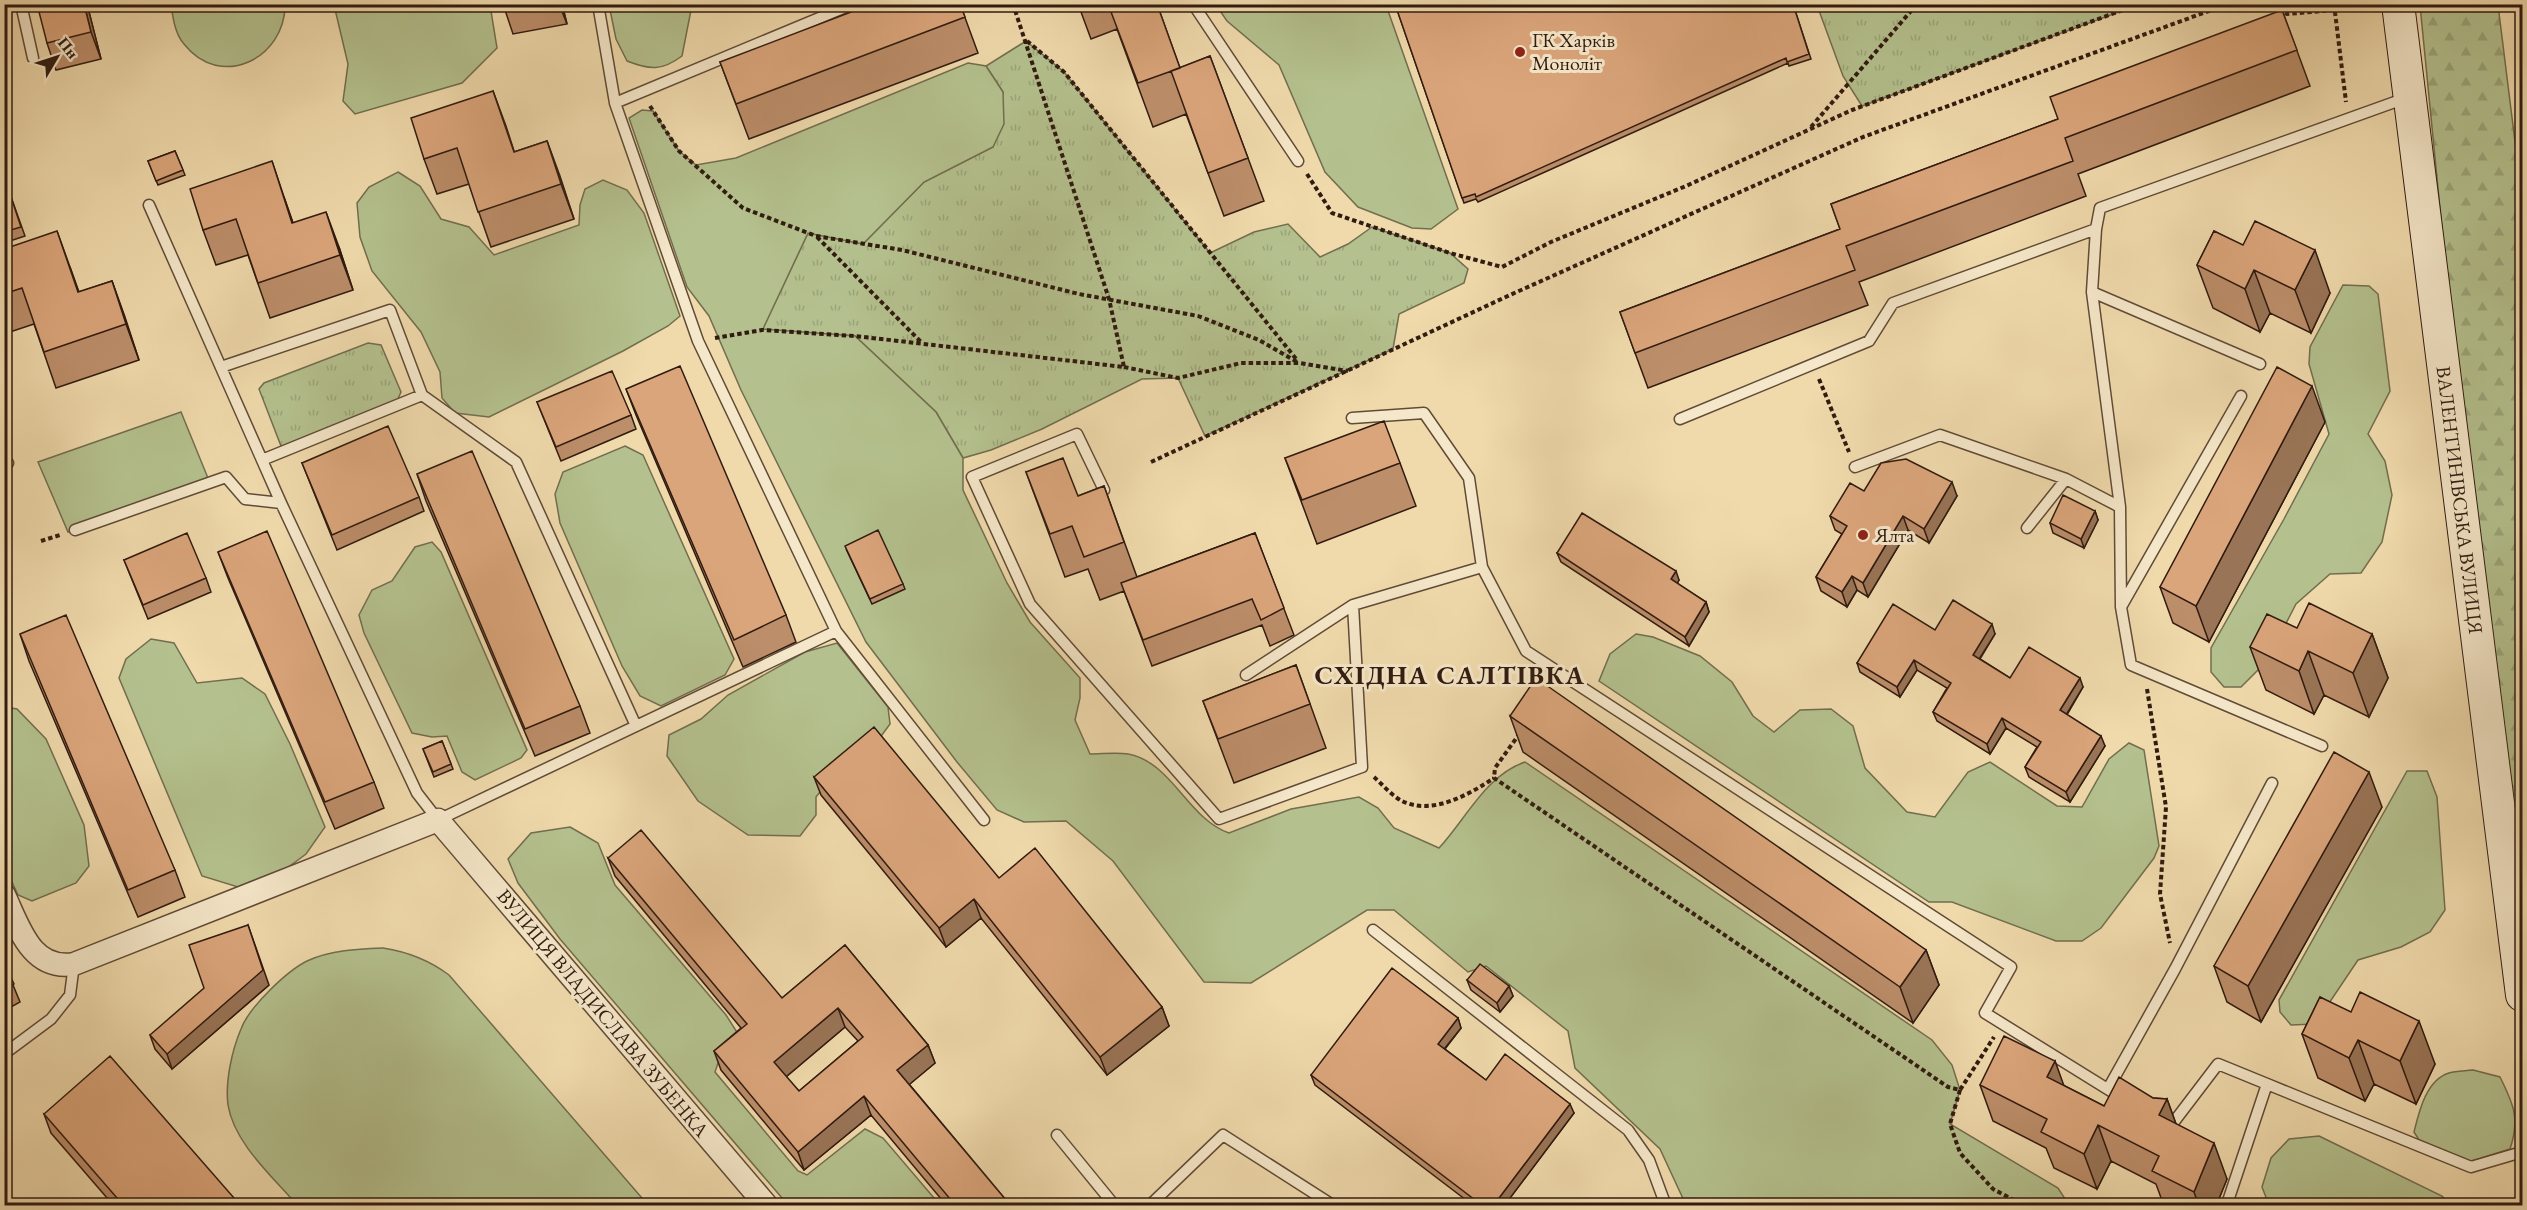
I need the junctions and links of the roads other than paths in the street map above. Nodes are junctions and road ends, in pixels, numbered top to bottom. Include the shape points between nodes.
1 (21, 4) edge
2 (598, 4) edge
3 (853, 4) edge
4 (1193, 4) edge
5 (2398, 4) edge
6 (33, 58) dead end
7 (2409, 97) junction
8 (615, 103) junction
9 (1298, 161) road end
10 (149, 205) dead end
11 (2096, 229) junction
12 (2092, 292) junction
13 (2260, 364) dead end
14 (221, 367) junction
15 (422, 395) junction
16 (2241, 396) dead end
17 (1352, 418) dead end
18 (1680, 419) dead end
19 (262, 460) junction
20 (1855, 467) road end
21 (2066, 479) junction
22 (1104, 490) edge
23 (281, 503) junction
24 (2120, 507) junction
25 (2027, 528) dead end
26 (75, 530) dead end
27 (1482, 567) junction
28 (1353, 605) junction
29 (2121, 607) junction
30 (836, 631) junction
31 (1246, 675) dead end
32 (636, 726) junction
33 (2322, 746) dead end
34 (2271, 783) dead end
35 (438, 820) junction
36 (984, 820) dead end
37 (4, 895) edge
38 (1373, 930) dead end
39 (74, 964) junction
40 (2523, 995) edge
41 (4, 1054) edge
42 (2268, 1084) junction
43 (2108, 1089) junction
44 (2135, 1106) edge
45 (2152, 1117) edge
46 (1057, 1135) dead end
47 (2523, 1152) edge
48 (2228, 1205) edge
49 (767, 1206) edge
50 (1115, 1206) edge
51 (1149, 1206) edge
52 (1334, 1206) edge
53 (1666, 1206) edge

1 - 6 lane
2 - 8 lane
3 - 8 lane
4 - 9 lane
5 - 7 street, ВАЛЕНТИНІВСЬКА ВУЛИЦЯ
7 - 11 lane via 2100,208
7 - 40 street, ВАЛЕНТИНІВСЬКА ВУЛИЦЯ
8 - 30 lane via 698,341
10 - 14 lane
11 - 12 lane
11 - 18 lane via 1893,303 1869,341
12 - 13 lane
12 - 24 lane
14 - 15 lane via 390,310
14 - 19 lane
15 - 19 lane
15 - 32 lane via 516,462
16 - 29 lane
17 - 27 lane via 1424,413 1469,478
19 - 23 lane
20 - 21 lane via 1940,435
21 - 24 lane
21 - 25 lane
22 - 28 lane via 1077,434 972,477 1030,604 1219,819 1362,767
23 - 26 lane via 245,499 226,477
23 - 35 lane via 417,793
24 - 29 lane
27 - 28 lane
27 - 43 lane via 1526,651 2012,968 1985,1013
28 - 31 lane
29 - 33 lane via 2131,665
30 - 32 lane
30 - 36 lane
32 - 35 lane
34 - 43 lane
35 - 39 street
35 - 49 street, ВУЛИЦЯ ВЛАДИСЛАВА ЗУБЕНКА
37 - 39 street via 32,949 48,963
38 - 53 lane via 1628,1130 1649,1160
39 - 41 lane via 70,995 51,1019
42 - 45 lane via 2218,1064 2170,1128
42 - 47 lane via 2471,1167
42 - 48 lane
43 - 44 lane
46 - 50 lane
51 - 52 lane via 1223,1135

